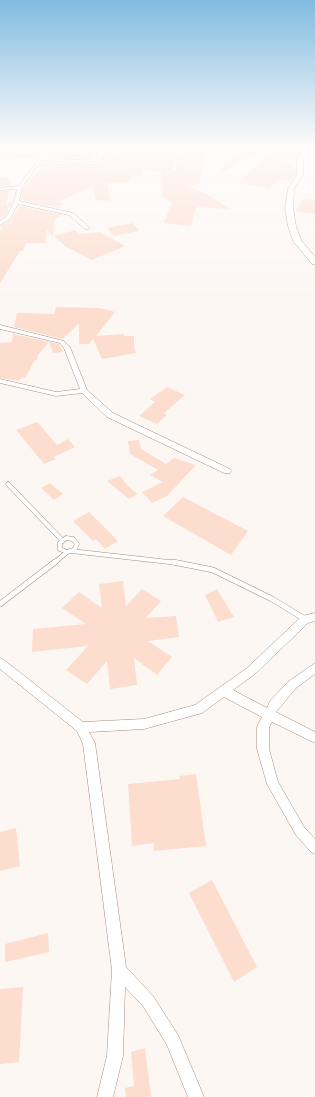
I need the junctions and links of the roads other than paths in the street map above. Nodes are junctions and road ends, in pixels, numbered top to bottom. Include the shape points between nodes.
1 (18, 196) edge
2 (290, 196) edge
3 (16, 202) junction
4 (0, 222) edge
5 (87, 228) dead end
6 (315, 262) edge
7 (0, 327) edge
8 (0, 381) edge
9 (84, 391) junction
10 (227, 471) dead end
11 (8, 484) dead end
12 (62, 540) junction
13 (69, 552) junction
14 (0, 604) edge
15 (310, 618) edge
16 (0, 663) edge
17 (315, 668) edge
18 (222, 691) junction
19 (269, 715) junction
20 (81, 727) junction
21 (315, 738) edge
22 (315, 848) edge
23 (119, 970) junction
24 (105, 1097) edge
25 (196, 1097) edge

1 - 3 street
2 - 6 street via 292,226 298,241
3 - 4 street via 8,218
3 - 5 street via 71,214
7 - 9 street via 62,342 67,347
8 - 9 street via 56,394
9 - 10 street via 110,415
11 - 12 lane
12 - 13 lane via 60,549
12 - 13 lane via 70,538 76,541 76,547
13 - 14 lane
13 - 15 lane via 166,561 213,570
15 - 18 street via 251,671
16 - 20 street
17 - 19 street via 292,685 274,705
18 - 19 street
18 - 20 street via 198,709 144,724
19 - 21 street
19 - 22 street via 263,727 263,749 273,784 300,831
20 - 23 street via 89,743
23 - 24 street via 115,1056
23 - 25 street via 148,1001 173,1040

